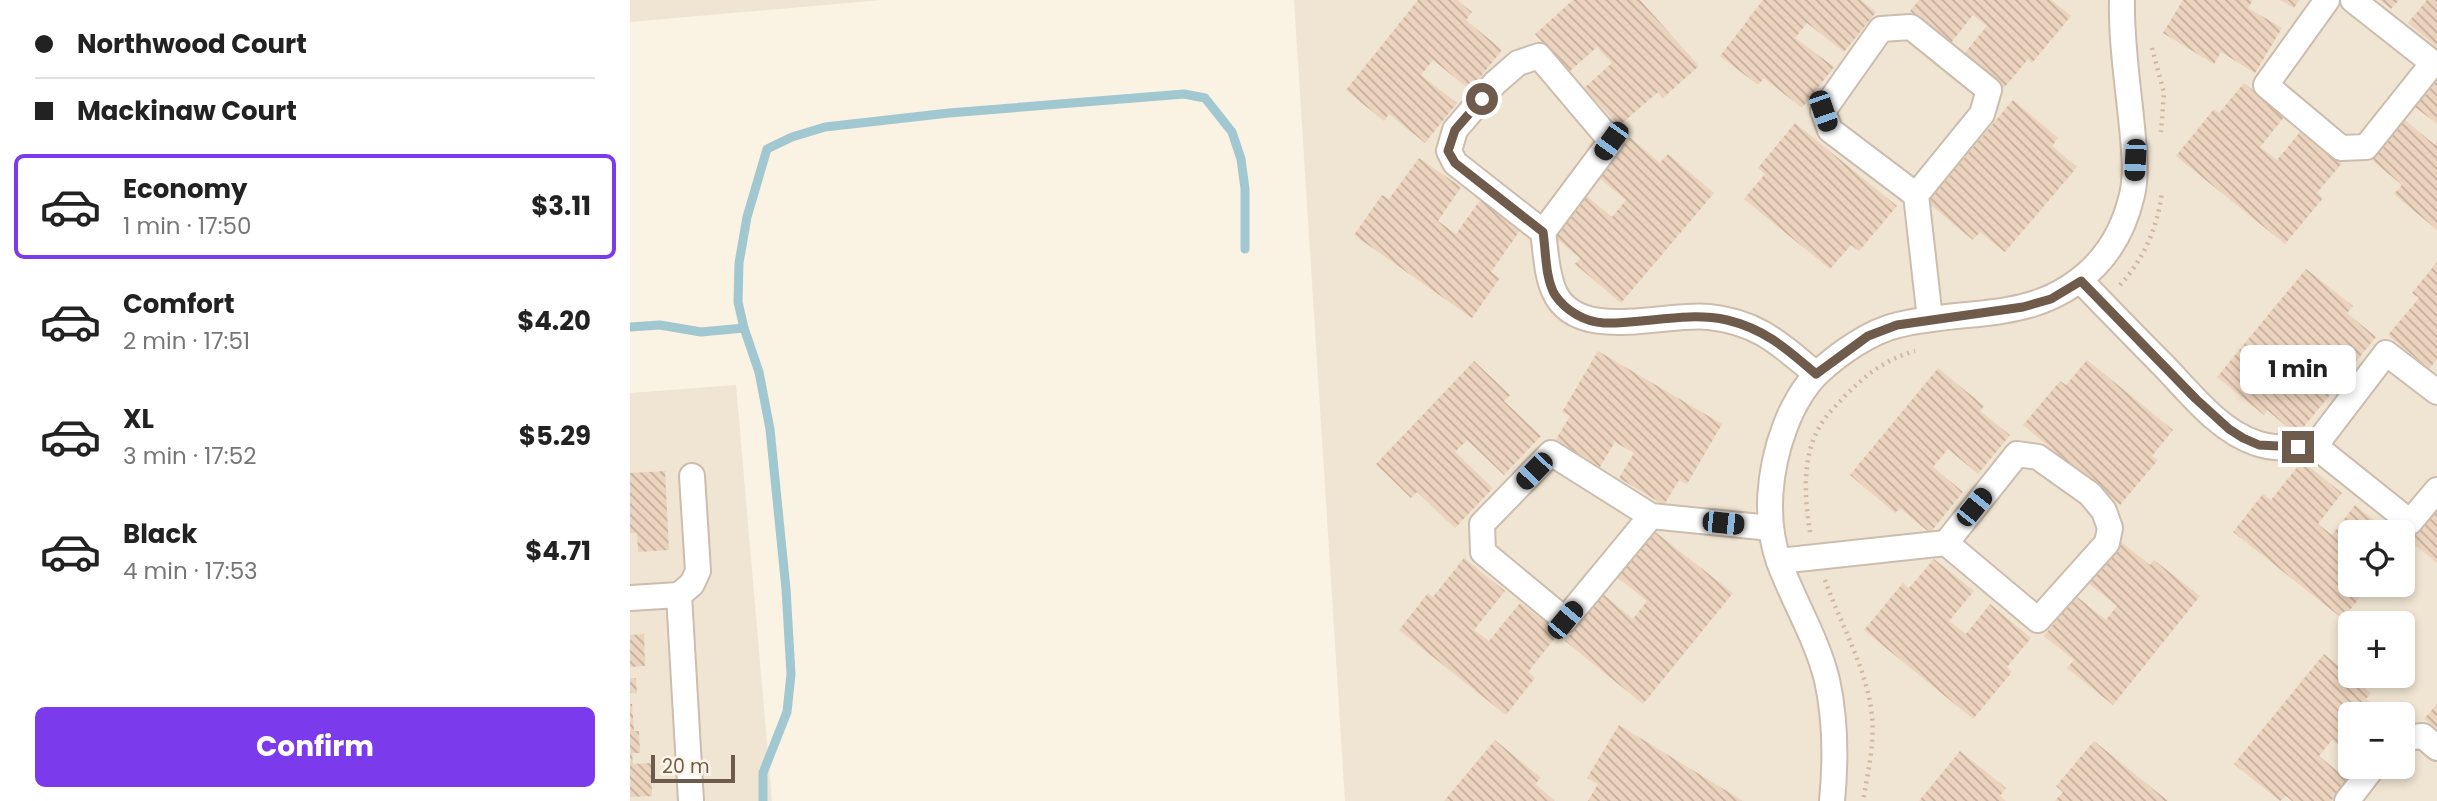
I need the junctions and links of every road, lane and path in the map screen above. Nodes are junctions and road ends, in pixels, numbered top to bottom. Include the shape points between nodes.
1 (2122, 0) edge
2 (2327, 0) edge
3 (2353, 0) edge
4 (2150, 39) dead end
5 (2160, 140) dead end
6 (2161, 185) dead end
7 (1916, 195) junction
8 (1543, 232) junction
9 (2081, 281) junction
10 (2100, 301) junction
11 (1930, 319) junction
12 (1926, 348) dead end
13 (1816, 374) junction
14 (2437, 392) edge
15 (2315, 446) junction
16 (692, 476) dead end
17 (2437, 490) edge
18 (1651, 516) junction
19 (1770, 528) junction
20 (1946, 543) junction
21 (1817, 557) junction
22 (1779, 561) junction
23 (679, 595) junction
24 (630, 598) edge
25 (2415, 737) edge
26 (2437, 748) edge
27 (2365, 779) edge
28 (691, 801) edge
29 (1832, 801) edge
30 (1863, 801) edge
31 (2347, 801) edge

1 - 9 street via 2135,160 2133,192 2127,216 2106,255
2 - 3 street via 2266,85 2341,148 2366,148 2433,63
4 - 5 path via 2164,93
6 - 10 path via 2152,236 2130,275
7 - 7 street via 1982,114 1989,90 1911,27 1881,29 1823,111 1830,130
7 - 11 street
8 - 8 street via 1611,141 1539,56 1518,63 1495,83 1455,130 1448,151 1455,163
8 - 13 street via 1555,294 1582,318 1603,323 1707,317 1748,325 1773,338
9 - 10 street
9 - 11 street via 2051,299 2023,307
10 - 15 street via 2229,429 2259,445
11 - 13 street via 1868,336
12 - 21 path via 1900,355 1861,379 1825,417 1815,435 1808,458 1806,505
13 - 19 street via 1796,403 1776,453
14 - 15 street via 2386,353
15 - 17 street via 2410,522
16 - 23 street via 698,571
18 - 18 street via 1551,453 1482,524 1482,552 1565,620
18 - 19 street
19 - 22 street
20 - 20 street via 2038,620 2107,543 2110,528 2090,494 2038,457 2017,454
20 - 21 street
21 - 22 street
21 - 30 path via 1872,711
22 - 29 street via 1826,679 1836,733
23 - 24 street
23 - 28 street
25 - 26 street via 2423,736
27 - 31 street

